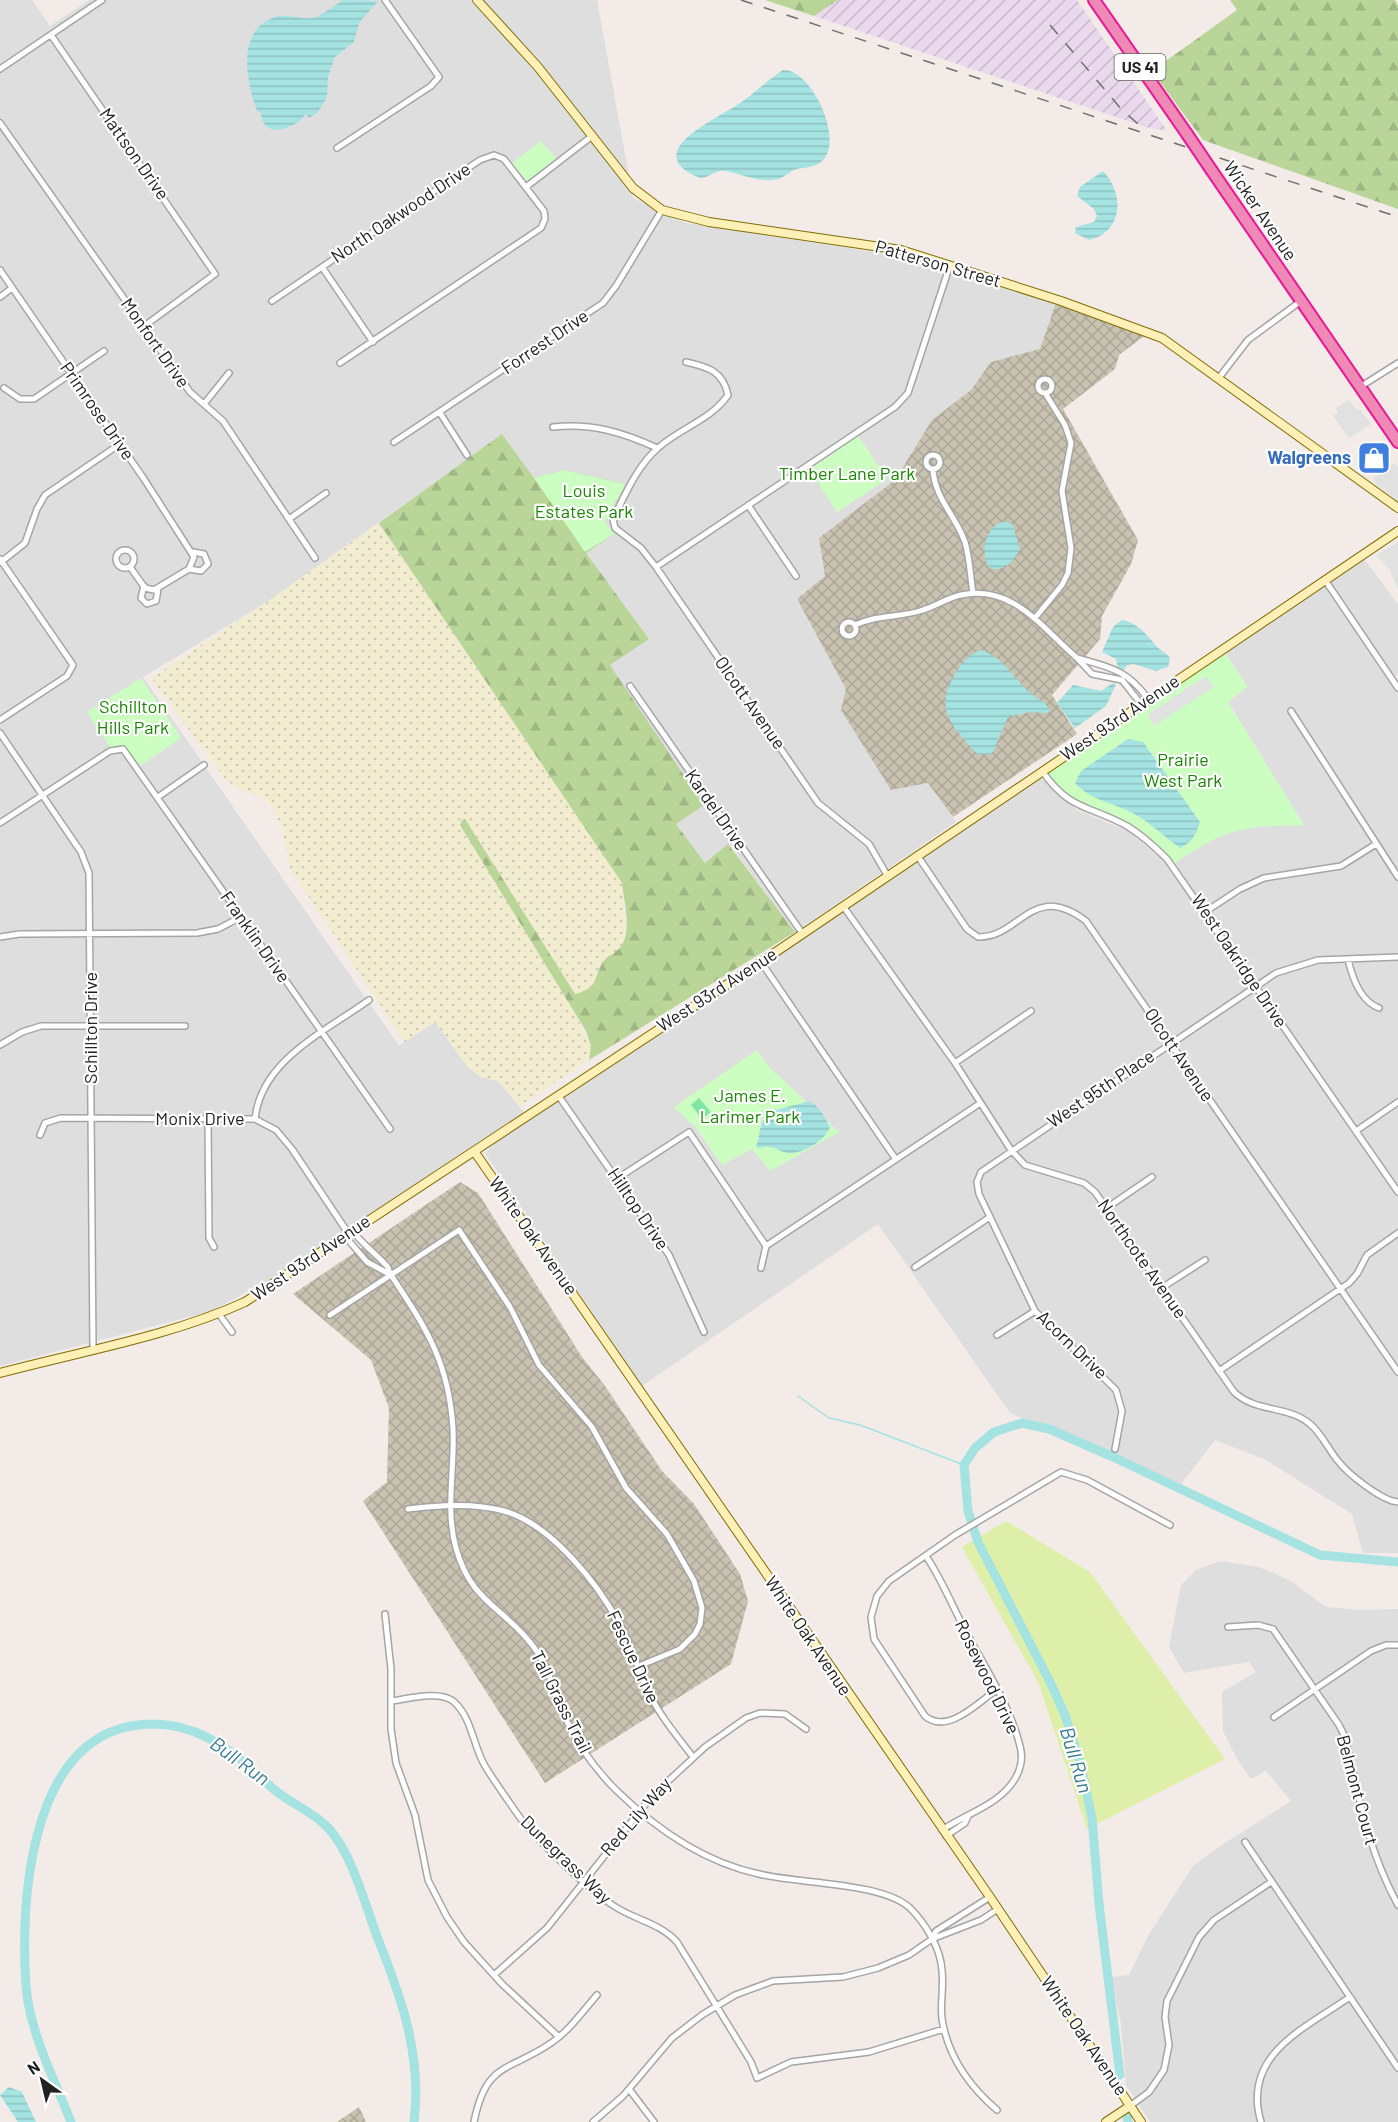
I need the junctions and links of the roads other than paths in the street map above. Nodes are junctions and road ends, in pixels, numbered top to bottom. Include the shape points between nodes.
1 (102, 0) edge
2 (384, 0) edge
3 (477, 0) edge
4 (1094, 0) edge
5 (51, 34) junction
6 (0, 69) edge
7 (0, 123) edge
8 (592, 136) junction
9 (337, 148) dead end
10 (526, 187) junction
11 (662, 210) junction
12 (950, 265) junction
13 (322, 267) junction
14 (0, 270) edge
15 (12, 288) junction
16 (0, 297) edge
17 (272, 301) dead end
18 (1301, 301) junction
19 (143, 327) junction
20 (372, 342) junction
21 (104, 351) dead end
22 (686, 362) dead end
23 (340, 363) dead end
24 (1398, 363) edge
25 (229, 373) dead end
26 (71, 374) junction
27 (1218, 378) junction
28 (1360, 387) junction
29 (4, 388) dead end
30 (1045, 393) dead end
31 (204, 404) junction
32 (440, 413) junction
33 (553, 427) dead end
34 (394, 442) dead end
35 (1398, 442) edge
36 (120, 444) junction
37 (657, 448) junction
38 (467, 455) dead end
39 (933, 470) dead end
40 (326, 493) dead end
41 (748, 505) junction
42 (1398, 508) edge
43 (289, 519) junction
44 (1398, 531) edge
45 (193, 552) junction
46 (315, 558) dead end
47 (1, 561) edge
48 (130, 567) dead end
49 (656, 567) junction
50 (189, 569) junction
51 (796, 576) dead end
52 (1325, 580) junction
53 (144, 586) junction
54 (158, 589) junction
55 (973, 592) junction
56 (1035, 618) junction
57 (855, 625) dead end
58 (1077, 658) junction
59 (1102, 664) junction
60 (1099, 676) junction
61 (1119, 676) junction
62 (630, 686) dead end
63 (1398, 688) edge
64 (1148, 699) junction
65 (1141, 704) junction
66 (1291, 711) dead end
67 (0, 720) edge
68 (0, 733) edge
69 (204, 765) dead end
70 (1042, 771) junction
71 (42, 795) junction
72 (158, 797) junction
73 (0, 823) edge
74 (1376, 844) junction
75 (917, 855) junction
76 (887, 875) junction
77 (1398, 877) edge
78 (843, 906) junction
79 (1205, 912) junction
80 (241, 917) junction
81 (91, 933) junction
82 (802, 933) junction
83 (0, 937) edge
84 (1398, 957) edge
85 (1348, 959) junction
86 (761, 962) junction
87 (1255, 986) junction
88 (369, 1000) dead end
89 (1379, 1008) dead end
90 (1031, 1011) dead end
91 (90, 1025) junction
92 (185, 1026) dead end
93 (323, 1032) junction
94 (1170, 1043) junction
95 (0, 1045) edge
96 (955, 1063) junction
97 (558, 1095) junction
98 (1398, 1102) edge
99 (979, 1104) junction
100 (91, 1119) junction
101 (208, 1119) junction
102 (255, 1119) junction
103 (390, 1129) dead end
104 (1356, 1131) junction
105 (40, 1134) dead end
106 (1011, 1150) junction
107 (474, 1151) junction
108 (895, 1158) junction
109 (1152, 1177) dead end
110 (618, 1178) junction
111 (978, 1179) joint
112 (1398, 1192) edge
113 (1108, 1207) junction
114 (990, 1216) junction
115 (348, 1233) junction
116 (1398, 1233) edge
117 (766, 1246) junction
118 (214, 1247) dead end
119 (1205, 1260) dead end
120 (915, 1267) dead end
121 (761, 1268) dead end
122 (391, 1275) junction
123 (1163, 1287) junction
124 (1341, 1289) junction
125 (1035, 1311) junction
126 (219, 1314) junction
127 (330, 1315) dead end
128 (232, 1332) dead end
129 (704, 1332) dead end
130 (997, 1335) dead end
131 (93, 1349) junction
132 (1219, 1371) junction
133 (0, 1372) edge
134 (1398, 1372) edge
135 (1115, 1449) dead end
136 (1398, 1502) edge
137 (451, 1507) junction
138 (408, 1509) dead end
139 (1170, 1525) dead end
140 (926, 1556) junction
141 (385, 1614) dead end
142 (1227, 1627) dead end
143 (1398, 1645) edge
144 (639, 1666) junction
145 (1315, 1689) junction
146 (996, 1690) junction
147 (391, 1701) junction
148 (1274, 1717) dead end
149 (806, 1729) dead end
150 (693, 1757) junction
151 (639, 1811) junction
152 (944, 1833) junction
153 (1245, 1842) dead end
154 (584, 1880) junction
155 (1270, 1882) junction
156 (990, 1897) junction
157 (1398, 1905) edge
158 (998, 1909) junction
159 (932, 1940) junction
160 (494, 1976) junction
161 (597, 1995) dead end
162 (1350, 1997) junction
163 (716, 2006) junction
164 (944, 2029) junction
165 (559, 2037) junction
166 (1398, 2068) edge
167 (629, 2089) junction
168 (1130, 2106) junction
169 (997, 2110) dead end
170 (474, 2122) edge
171 (593, 2122) edge
172 (654, 2122) edge
173 (1106, 2122) edge
174 (1141, 2122) edge
175 (1261, 2122) edge

1 - 5 street
2 - 9 street via 439,77
3 - 8 street, Patterson Street via 530,58
4 - 18 highway, Wicker Avenue / US 41, bridge
5 - 6 street
5 - 19 street, Mattson Drive via 215,273
7 - 19 street, Monfort Drive
8 - 10 street
8 - 11 street, Patterson Street via 633,188
10 - 13 street, North Oakwood Drive via 504,159 488,156
10 - 20 street, North Oakwood Drive via 545,214 537,231
11 - 12 street, Patterson Street via 710,222 892,248
11 - 32 street, Forrest Drive via 603,303
12 - 27 street, Patterson Street via 1162,338
12 - 41 street via 908,393 895,406
13 - 17 street, North Oakwood Drive
13 - 20 street
14 - 15 street, Primrose Drive
15 - 16 street
15 - 26 street, Primrose Drive
18 - 27 street via 1248,340
18 - 28 highway, Wicker Avenue / US 41
19 - 31 street, Monfort Drive via 190,392
20 - 23 street
21 - 26 street
22 - 37 street via 720,374 728,395 719,408
24 - 28 street
25 - 31 street
26 - 29 street via 29,400
26 - 36 street, Primrose Drive
27 - 42 street, Patterson Street
28 - 35 highway, Wicker Avenue / US 41
30 - 56 street via 1071,443 1062,491 1071,548 1062,585
31 - 43 street, Monfort Drive via 223,421
32 - 34 street, Forrest Drive
32 - 38 street
33 - 37 street via 595,426 630,435
36 - 45 street, Primrose Drive
36 - 47 street via 45,495 25,543
37 - 49 street, Olcott Avenue via 613,519 615,528 641,548
39 - 55 street via 941,501 964,540
40 - 43 street
41 - 49 street
41 - 51 street
43 - 46 street, Monfort Drive
44 - 52 street, West 93rd Avenue
45 - 50 street via 194,562
45 - 50 street, Primrose Drive via 204,554 208,564 201,571
47 - 67 street via 72,662 72,669
48 - 53 street, Primrose Drive
49 - 76 street, Olcott Avenue via 818,803 869,844
50 - 54 street, Primrose Drive
52 - 63 street
52 - 64 street, West 93rd Avenue
53 - 54 street
53 - 54 street, Primrose Drive via 141,598 147,604 156,601
55 - 56 street via 1011,600
55 - 57 street via 922,610 882,615
56 - 58 street
58 - 59 street
58 - 60 street
59 - 60 street
59 - 61 street
60 - 61 street
61 - 64 street via 1136,682
61 - 65 street
62 - 82 street, Kardel Drive
64 - 65 street, West 93rd Avenue
65 - 70 street, West 93rd Avenue
66 - 74 street
68 - 71 street, Schillton Drive
69 - 72 street
70 - 75 street, West 93rd Avenue
70 - 79 street, West Oakridge Drive via 1070,802 1126,826 1158,849
71 - 72 street, Franklin Drive via 119,748 128,754
71 - 73 street
71 - 81 street, Schillton Drive via 88,867
72 - 80 street, Franklin Drive
74 - 77 street
74 - 79 street via 1341,866 1264,878
75 - 76 street, West 93rd Avenue
75 - 94 street, Olcott Avenue via 967,929 978,938 994,934 1034,909 1056,907 1076,914 1094,930
76 - 78 street, West 93rd Avenue
78 - 82 street, West 93rd Avenue
78 - 96 street, Northcote Avenue
79 - 87 street, West Oakridge Drive
80 - 81 street via 203,932
80 - 93 street, Franklin Drive
81 - 83 street
81 - 91 street, Schillton Drive
82 - 86 street, West 93rd Avenue
84 - 85 street, West 95th Place
85 - 87 street, West 95th Place via 1301,963 1280,970
85 - 89 street via 1356,984 1368,1001
86 - 97 street, West 93rd Avenue
86 - 108 street
87 - 94 street, West 95th Place
87 - 104 street, West Oakridge Drive
88 - 93 street
90 - 96 street
91 - 92 street
91 - 95 street via 36,1027
91 - 100 street, Schillton Drive
93 - 102 street via 278,1066 262,1090
93 - 103 street, Franklin Drive
94 - 106 street, West 95th Place
94 - 124 street, Olcott Avenue
96 - 99 street, Northcote Avenue
97 - 107 street, West 93rd Avenue
97 - 110 street, Hilltop Drive
98 - 104 street
99 - 106 street, Northcote Avenue
99 - 108 street
100 - 101 street, Monix Drive
100 - 105 street, Monix Drive via 61,1118 45,1123
100 - 131 street, Schillton Drive
101 - 102 street, Monix Drive
101 - 118 street via 209,1238
102 - 115 street, Monix Drive via 276,1131 292,1149
104 - 112 street, West Oakridge Drive
106 - 111 street, West 95th Place via 983,1169
106 - 113 street, Northcote Avenue via 1025,1165 1084,1183
107 - 115 street, West 93rd Avenue
107 - 152 street, White Oak Avenue
108 - 117 street
109 - 113 street
110 - 117 street via 690,1132
110 - 129 street, Hilltop Drive via 669,1255
111 - 114 street, Acorn Drive via 978,1190
113 - 123 street, Northcote Avenue
114 - 120 street
114 - 125 street, Acorn Drive
115 - 122 street, Tall Grass Trail via 386,1265
115 - 122 street, Tall Grass Trail via 367,1262
115 - 126 street, West 93rd Avenue via 245,1302
116 - 124 street via 1367,1255 1355,1277
117 - 121 street
119 - 123 street
122 - 127 street
122 - 137 street, Tall Grass Trail via 426,1328 446,1383 453,1440
122 - 144 street via 459,1230 510,1307 539,1365 580,1411 626,1488 678,1550 701,1601 700,1624 693,1638 680,1649
123 - 132 street, Northcote Avenue
124 - 132 street
124 - 134 street, Olcott Avenue
125 - 130 street
125 - 135 street, Acorn Drive via 1116,1390 1122,1416
126 - 128 street
126 - 131 street, West 93rd Avenue
131 - 133 street, West 93rd Avenue
132 - 136 street, Northcote Avenue via 1245,1401 1305,1420 1347,1470 1384,1498
137 - 138 street, Fescue Drive
137 - 144 street, Fescue Drive via 505,1511 551,1540 605,1600
137 - 151 street, Tall Grass Trail via 456,1548 471,1582 491,1608 535,1648 582,1749 597,1770
139 - 140 street via 1088,1480 1061,1472
140 - 146 street, Rosewood Drive
140 - 146 street via 889,1581 877,1596 870,1621 875,1643 931,1721 950,1722
141 - 147 street
142 - 145 street, Belmont Court via 1258,1624 1273,1629
143 - 145 street via 1379,1647
144 - 150 street, Fescue Drive via 659,1712
145 - 148 street
145 - 157 street, Belmont Court via 1345,1737 1369,1836
146 - 152 street, Rosewood Drive via 1020,1745 1020,1764 1011,1785 968,1816 965,1823
147 - 154 street, Dunegrass Way via 440,1696 458,1706 484,1765 505,1797 529,1827
147 - 160 street via 396,1763 415,1815 428,1880 453,1927
149 - 150 street, Red Lily Way via 785,1714 760,1713 739,1723
150 - 151 street, Red Lily Way
151 - 154 street, Red Lily Way
151 - 159 street, Tall Grass Trail via 685,1845 740,1869 890,1895 914,1912
152 - 156 street, White Oak Avenue
153 - 155 street
154 - 160 street, Red Lily Way via 546,1928
154 - 163 street, Dunegrass Way via 612,1905 673,1937
155 - 162 street
155 - 168 street via 1214,1920 1199,1937 1167,2001 1169,2045 1164,2070 1149,2092
156 - 158 street, White Oak Avenue
156 - 159 street via 936,1931
158 - 159 street
158 - 168 street, White Oak Avenue
159 - 163 street via 871,1970 843,1977 773,1982
159 - 164 street, Tall Grass Trail via 942,1968
160 - 165 street
161 - 165 street
162 - 166 street
162 - 175 street via 1284,2042 1268,2060 1258,2092
163 - 164 street, Dunegrass Way via 757,2078 791,2062 869,2052
163 - 167 street via 672,2038
164 - 169 street, Tall Grass Trail via 965,2076
165 - 170 street via 495,2074 481,2094
167 - 171 street
167 - 172 street
168 - 173 street
168 - 174 street, White Oak Avenue

